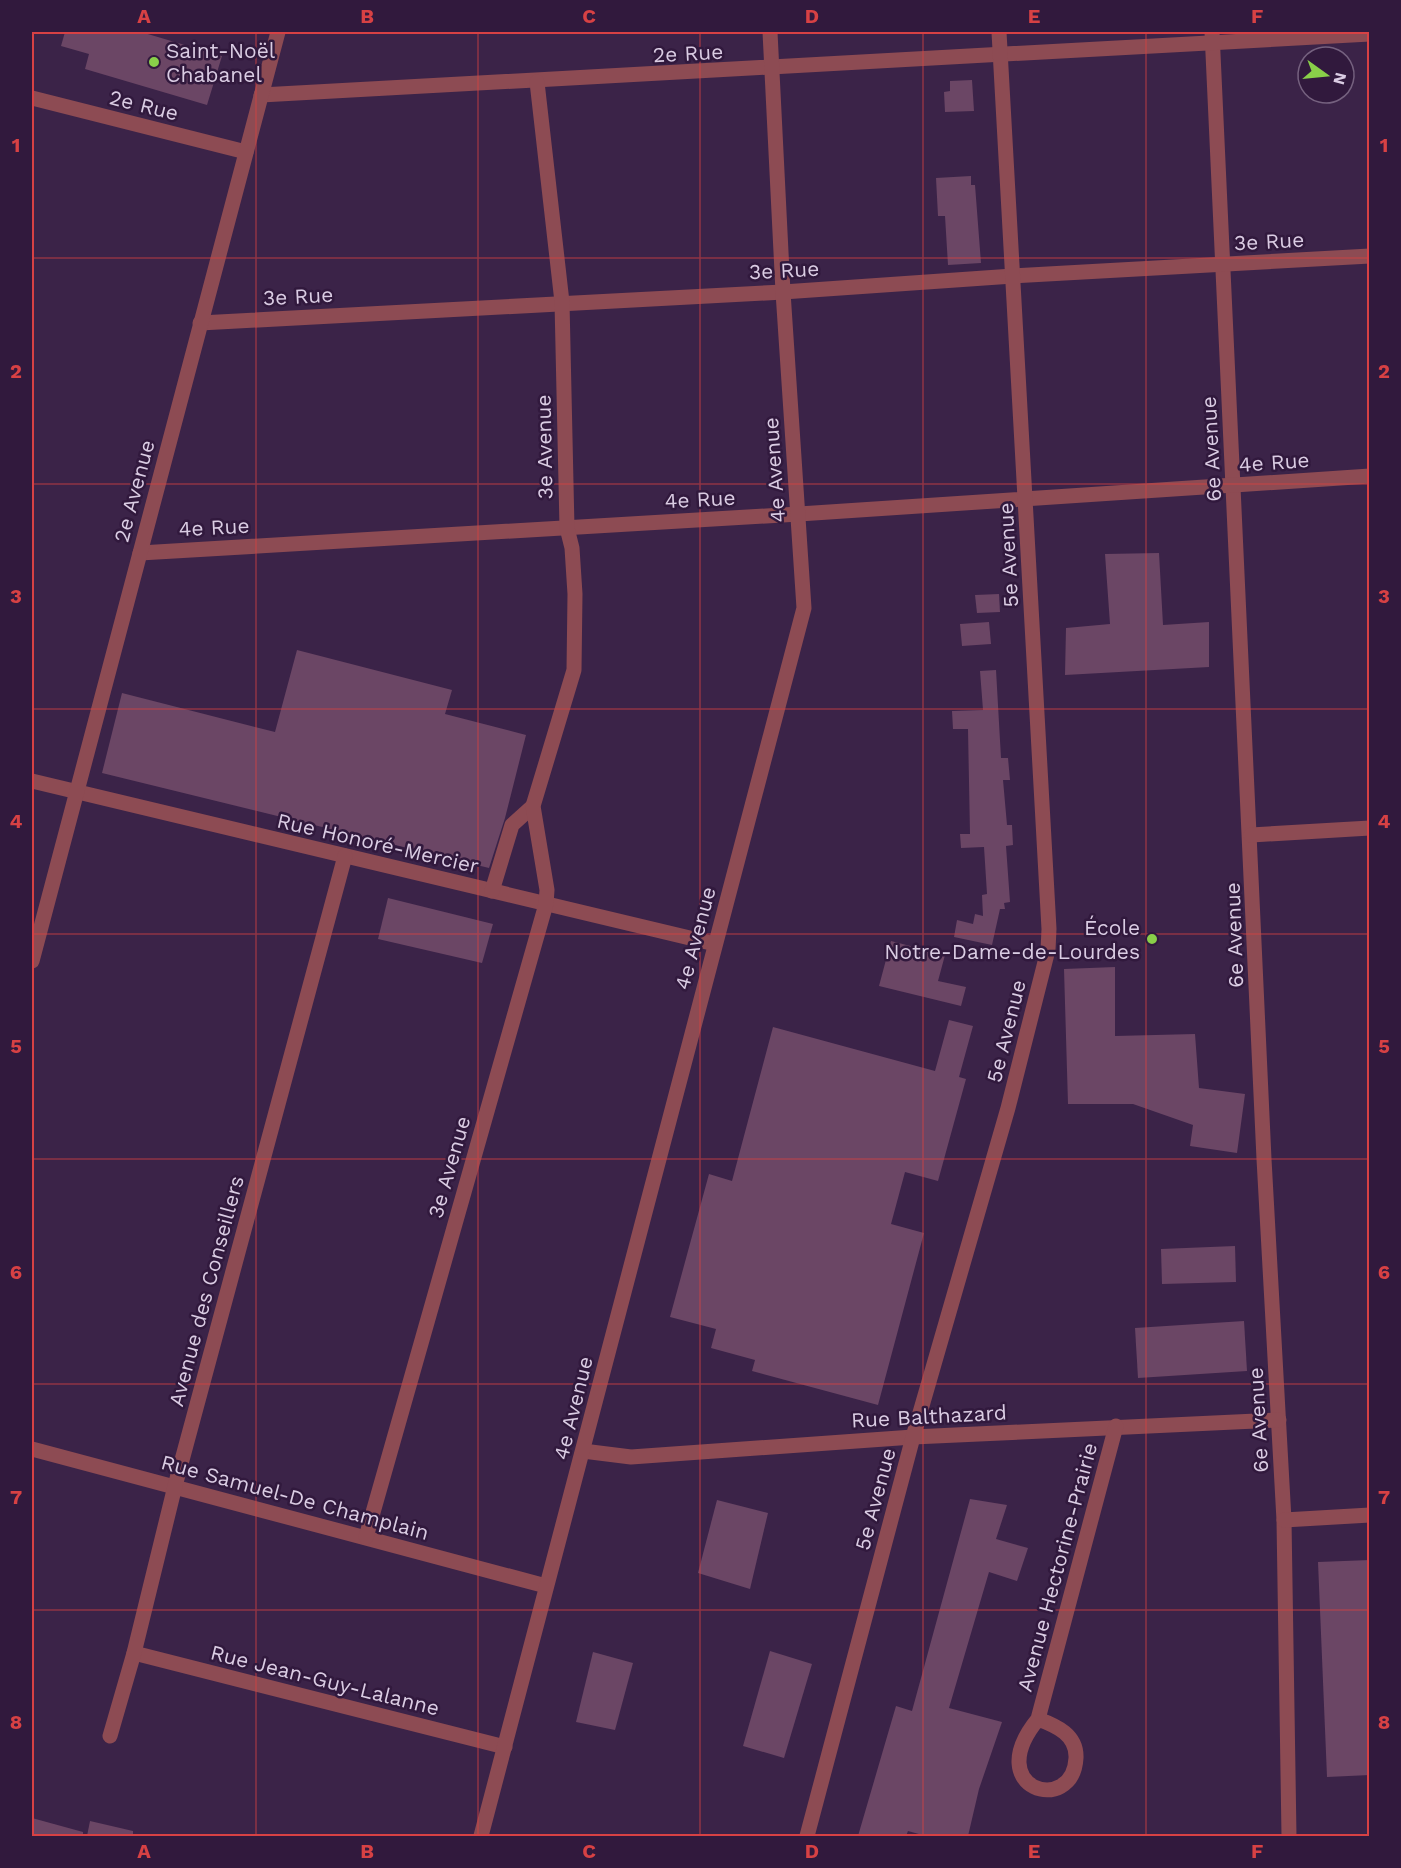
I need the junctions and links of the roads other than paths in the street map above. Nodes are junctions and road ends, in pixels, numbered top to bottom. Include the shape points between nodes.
1 (278, 32) edge
2 (770, 32) edge
3 (999, 32) edge
4 (1370, 34) edge
5 (1212, 38) edge
6 (1001, 56) junction
7 (772, 69) junction
8 (537, 82) junction
9 (261, 95) junction
10 (32, 98) edge
11 (246, 152) junction
12 (1370, 256) edge
13 (1223, 264) junction
14 (1013, 276) junction
15 (783, 292) junction
16 (562, 302) junction
17 (200, 323) junction
18 (1370, 476) edge
19 (1234, 486) junction
20 (1026, 499) junction
21 (799, 514) junction
22 (567, 528) junction
23 (140, 553) junction
24 (32, 781) edge
25 (76, 792) junction
26 (533, 806) junction
27 (1370, 828) edge
28 (1251, 835) junction
29 (345, 856) junction
30 (492, 891) junction
31 (546, 904) junction
32 (716, 944) junction
33 (32, 961) edge
34 (1279, 1420) junction
35 (1116, 1426) junction
36 (913, 1437) junction
37 (32, 1449) edge
38 (583, 1452) junction
39 (174, 1486) junction
40 (1370, 1515) edge
41 (1284, 1520) junction
42 (366, 1537) junction
43 (546, 1587) junction
44 (134, 1653) junction
45 (1038, 1719) junction
46 (110, 1737) dead end
47 (505, 1747) junction
48 (481, 1836) edge
49 (807, 1836) edge
50 (1289, 1836) edge

1 - 9 street, 2e Avenue
2 - 7 street, 4e Avenue
3 - 6 street, 5e Avenue
4 - 5 street, 2e Rue
5 - 6 street, 2e Rue
5 - 13 street, 6e Avenue
6 - 7 street, 2e Rue
6 - 14 street, 5e Avenue
7 - 8 street, 2e Rue
7 - 15 street, 4e Avenue
8 - 9 street, 2e Rue
8 - 16 street, 3e Avenue
9 - 11 street, 2e Avenue
10 - 11 street, 2e Rue
11 - 17 street, 2e Avenue
12 - 13 street, 3e Rue
13 - 14 street, 3e Rue
13 - 19 street, 6e Avenue
14 - 15 street, 3e Rue
14 - 20 street, 5e Avenue
15 - 16 street, 3e Rue
15 - 21 street, 4e Avenue
16 - 17 street, 3e Rue
16 - 22 street, 3e Avenue
17 - 23 street, 2e Avenue
18 - 19 street, 4e Rue
19 - 20 street, 4e Rue
19 - 28 street, 6e Avenue
20 - 21 street, 4e Rue
20 - 36 street, 5e Avenue via 1049,929 1043,970 1008,1108
21 - 22 street, 4e Rue
21 - 32 street, 4e Avenue via 804,608
22 - 23 street, 4e Rue
22 - 26 street, 3e Avenue via 575,594 574,670
23 - 25 street, 2e Avenue
24 - 25 street, Rue Honoré-Mercier
25 - 29 street, Rue Honoré-Mercier
25 - 33 street, 2e Avenue
26 - 30 street, 3e Avenue via 512,825
26 - 31 street, 3e Avenue
27 - 28 street
28 - 34 street, 6e Avenue
29 - 30 street, Rue Honoré-Mercier
29 - 39 street, Avenue des Conseillers
30 - 31 street, Rue Honoré-Mercier
31 - 32 street, Rue Honoré-Mercier
31 - 42 street, 3e Avenue
32 - 38 street, 4e Avenue
34 - 35 street, Rue Balthazard
34 - 41 street, 6e Avenue
35 - 36 street, Rue Balthazard
35 - 45 street, Avenue Hectorine-Prairie
36 - 38 street, Rue Balthazard via 631,1457
36 - 49 street, 5e Avenue
37 - 39 street, Rue Samuel-De Champlain
38 - 43 street, 4e Avenue
39 - 42 street, Rue Samuel-De Champlain
39 - 44 street, Avenue des Conseillers
40 - 41 street
41 - 50 street, 6e Avenue
42 - 43 street, Rue Samuel-De Champlain
43 - 47 street, 4e Avenue
44 - 46 street, Avenue des Conseillers
44 - 47 street, Rue Jean-Guy-Lalanne
45 - 45 street, Avenue Hectorine-Prairie via 1025,1734 1018,1760 1021,1777 1032,1788 1047,1790 1066,1785 1075,1771 1076,1749 1063,1729
47 - 48 street, 4e Avenue

